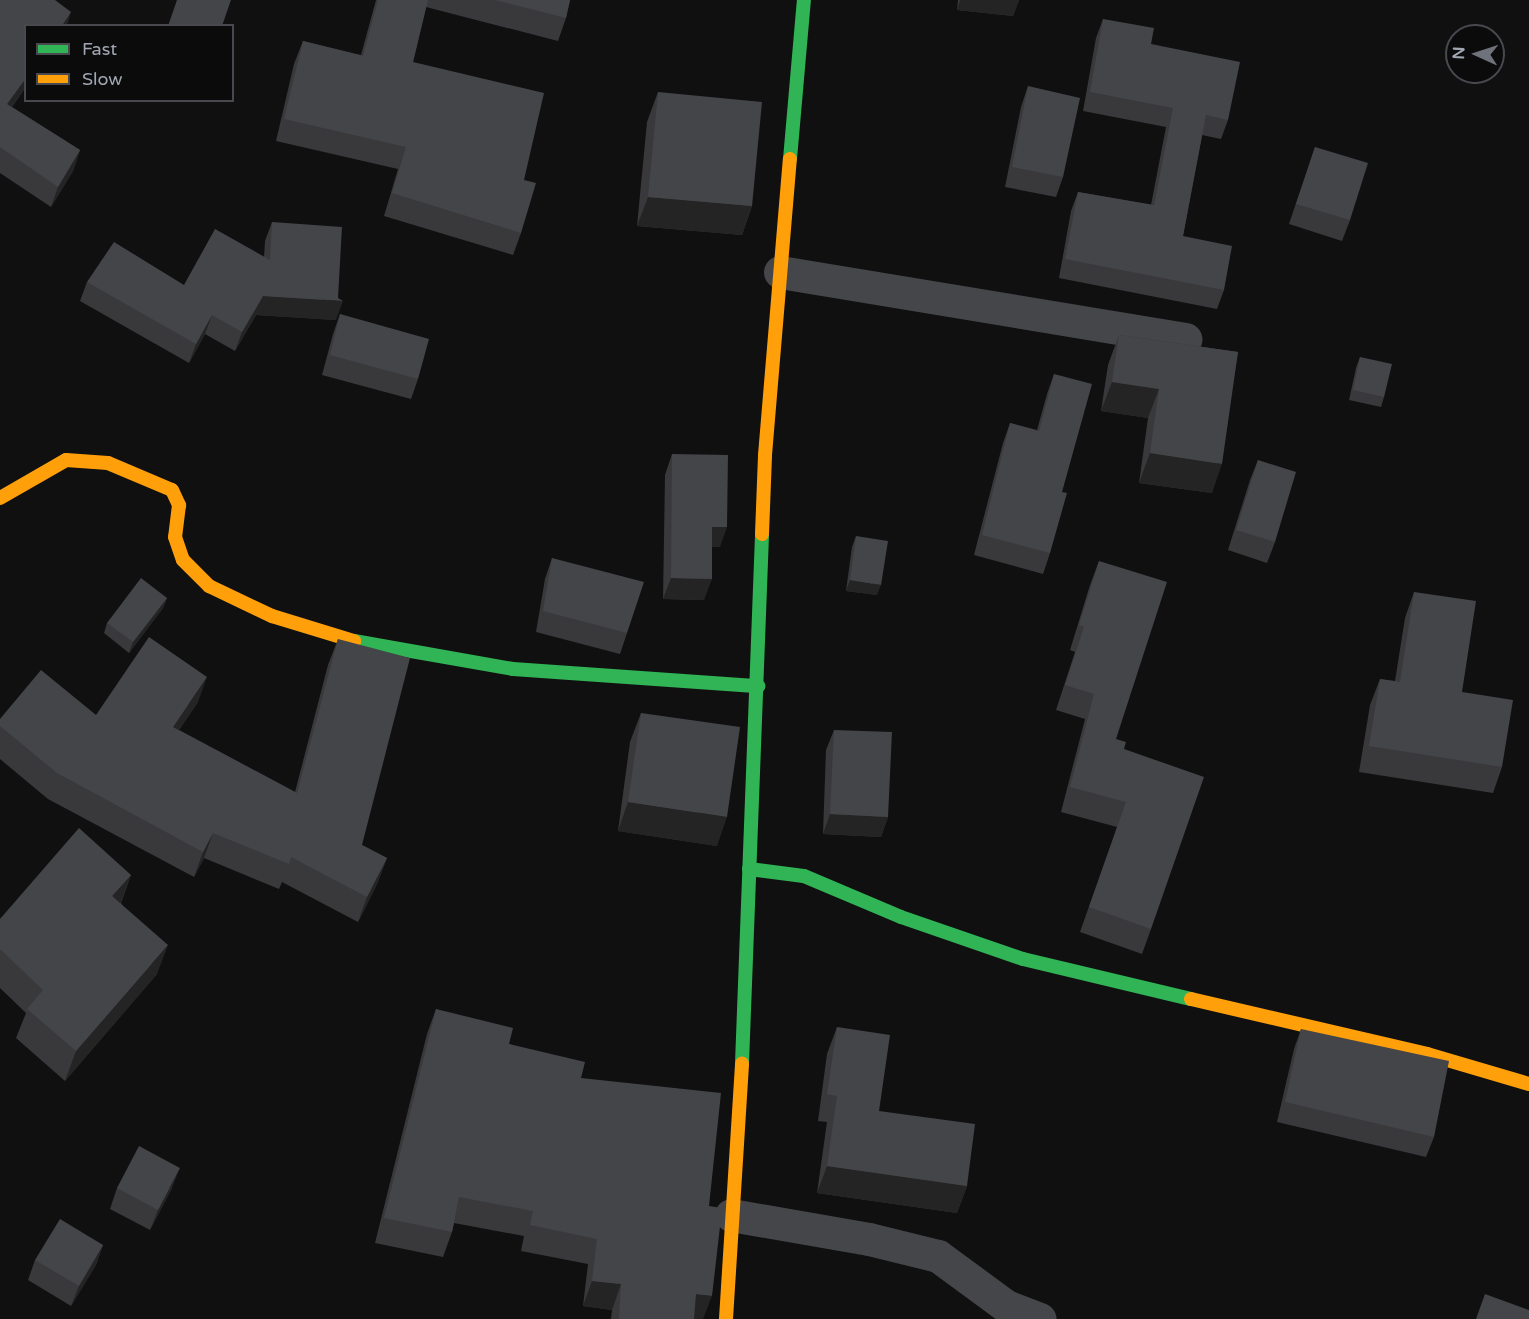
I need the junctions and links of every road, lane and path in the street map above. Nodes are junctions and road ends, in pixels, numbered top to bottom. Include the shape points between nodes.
1 (804, 0) edge
2 (780, 272) junction
3 (1186, 339) dead end
4 (0, 498) edge
5 (758, 686) junction
6 (749, 869) junction
7 (1529, 1084) edge
8 (731, 1215) junction
9 (726, 1319) edge
10 (1040, 1319) edge

1 - 2 street
2 - 3 street
2 - 5 street via 765,454
4 - 5 street via 66,460 108,463 172,490 178,505 175,537 183,560 209,586 272,616 388,649 513,669
5 - 6 street
6 - 7 street via 804,876 901,917 1023,959 1427,1054
6 - 8 street via 745,1016
8 - 9 street
8 - 10 street via 869,1239 938,1256 1006,1306

